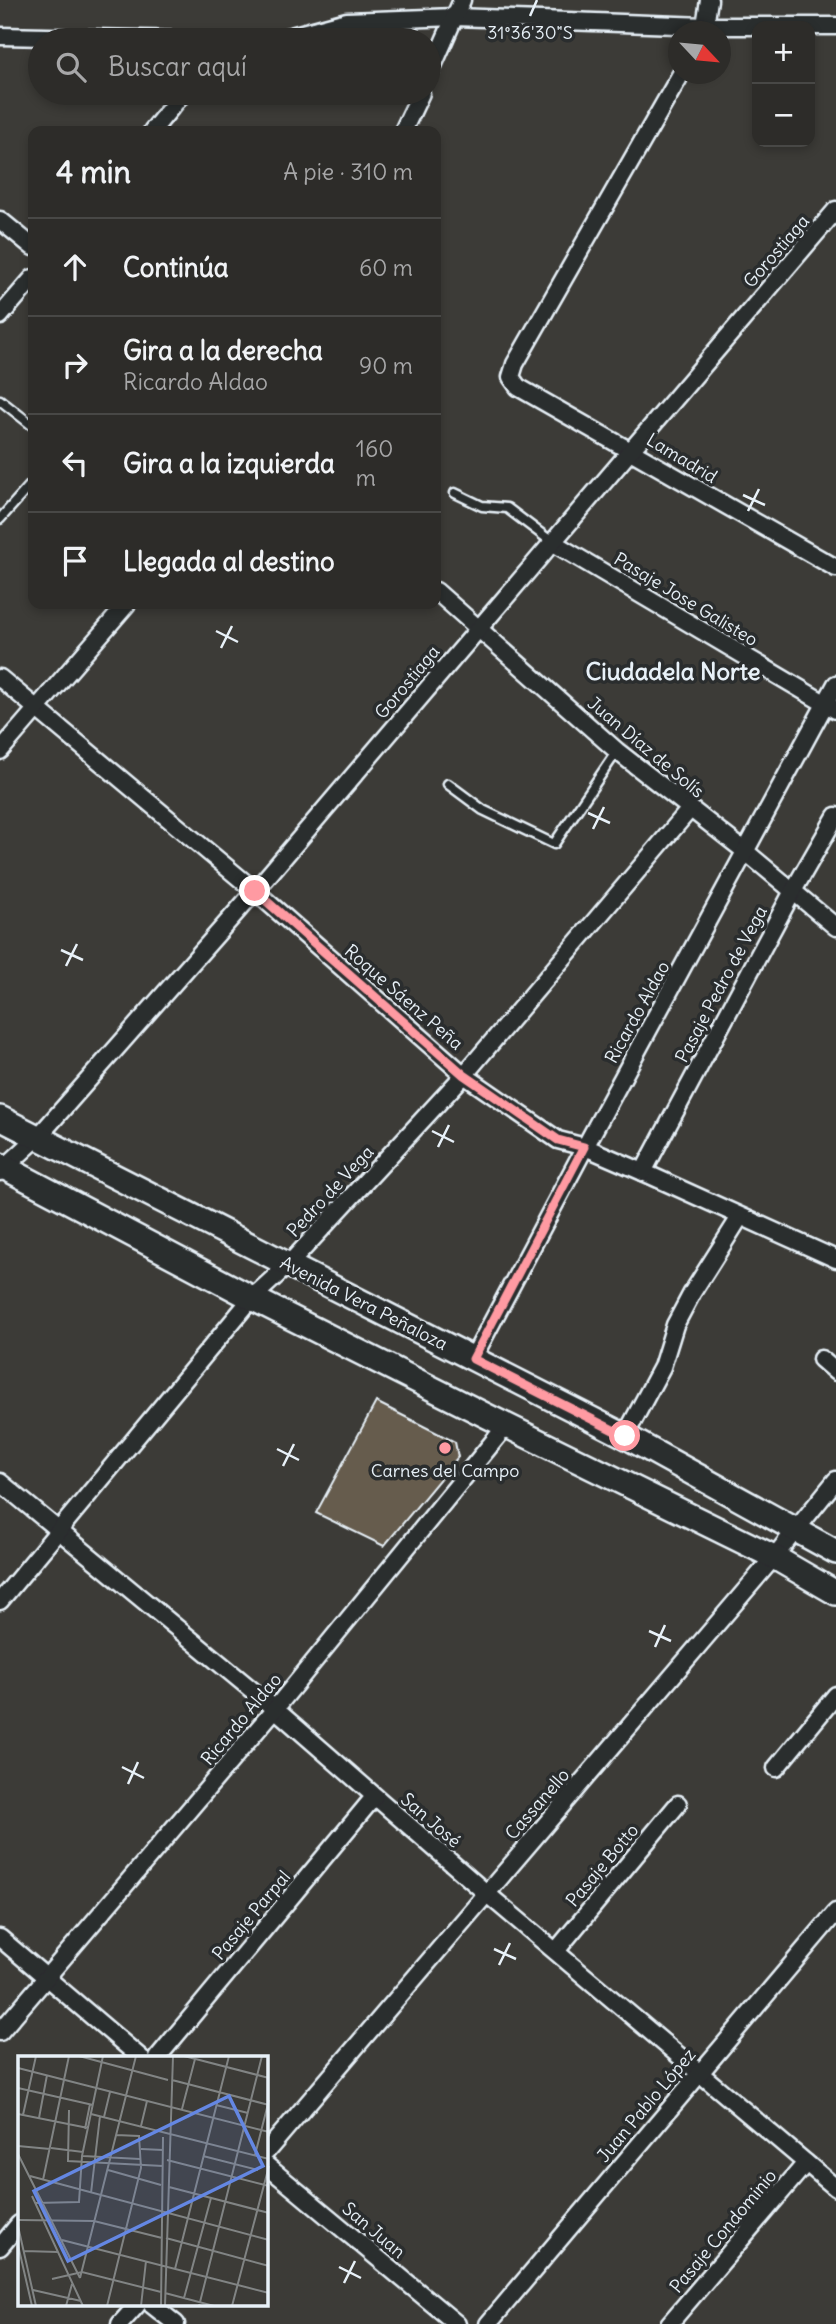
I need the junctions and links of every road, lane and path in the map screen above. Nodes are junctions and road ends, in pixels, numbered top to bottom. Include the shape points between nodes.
1 (462, 0) edge
2 (709, 0) edge
3 (455, 17) junction
4 (705, 21) edge
5 (836, 26) edge
6 (668, 27) edge
7 (321, 28) edge
8 (731, 28) edge
9 (0, 36) edge
10 (28, 37) edge
11 (441, 48) edge
12 (675, 84) edge
13 (173, 105) edge
14 (415, 105) edge
15 (156, 126) edge
16 (405, 126) edge
17 (836, 210) edge
18 (0, 220) edge
19 (28, 243) edge
20 (28, 284) edge
21 (0, 316) edge
22 (0, 400) edge
23 (28, 422) edge
24 (631, 450) junction
25 (28, 488) edge
26 (455, 493) dead end
27 (0, 519) edge
28 (552, 542) junction
29 (836, 568) edge
30 (441, 595) edge
31 (123, 609) edge
32 (478, 628) junction
33 (0, 678) edge
34 (836, 684) edge
35 (830, 707) edge
36 (37, 708) junction
37 (0, 751) edge
38 (617, 751) junction
39 (447, 784) dead end
40 (690, 809) junction
41 (836, 816) edge
42 (747, 852) junction
43 (255, 891) junction
44 (793, 891) junction
45 (836, 926) edge
46 (464, 1075) junction
47 (0, 1118) edge
48 (38, 1137) junction
49 (584, 1147) junction
50 (1, 1168) edge
51 (643, 1172) junction
52 (740, 1217) junction
53 (836, 1259) edge
54 (289, 1264) junction
55 (253, 1298) junction
56 (473, 1359) junction
57 (821, 1359) dead end
58 (836, 1372) edge
59 (506, 1426) junction
60 (625, 1436) junction
61 (836, 1480) edge
62 (0, 1482) edge
63 (796, 1529) junction
64 (59, 1531) junction
65 (836, 1552) edge
66 (774, 1557) junction
67 (836, 1593) edge
68 (0, 1601) edge
69 (836, 1695) edge
70 (275, 1710) junction
71 (776, 1768) dead end
72 (374, 1797) junction
73 (678, 1804) dead end
74 (486, 1893) junction
75 (836, 1912) edge
76 (0, 1938) edge
77 (556, 1951) junction
78 (47, 1978) junction
79 (0, 2032) edge
80 (139, 2056) edge
81 (159, 2056) edge
82 (698, 2072) junction
83 (268, 2150) edge
84 (806, 2163) junction
85 (268, 2167) edge
86 (836, 2188) edge
87 (18, 2225) edge
88 (0, 2247) edge
89 (136, 2306) edge
90 (153, 2306) edge
91 (120, 2324) edge
92 (176, 2324) edge
93 (457, 2324) edge
94 (488, 2324) edge
95 (669, 2324) edge

1 - 3 street
2 - 4 street
3 - 6 street
3 - 7 street via 347,21
3 - 11 street
5 - 8 street
9 - 10 street
12 - 24 street, Lamadrid via 514,364 511,377 518,387
13 - 15 street
14 - 16 street
17 - 24 street, Gorostiaga
18 - 19 street
20 - 21 street
22 - 23 lane
24 - 28 street, Gorostiaga
24 - 29 street, Lamadrid
25 - 27 lane
26 - 28 lane via 482,506 507,508
28 - 32 street, Gorostiaga
28 - 35 street, Pasaje Jose Galisteo
30 - 32 street, Juan Díaz de Solís
31 - 36 street
32 - 38 street, Juan Díaz de Solís
32 - 43 street, Gorostiaga
33 - 36 street, Roque Sáenz Peña
34 - 35 street, Ricardo Aldao
35 - 42 street, Ricardo Aldao
36 - 37 street
36 - 43 street, Roque Sáenz Peña
38 - 39 lane via 554,844 484,810
38 - 40 street, Juan Díaz de Solís
40 - 42 street, Juan Díaz de Solís
40 - 46 street, Pedro de Vega
41 - 44 street, Pasaje Pedro de Vega
42 - 44 street, Juan Díaz de Solís
42 - 49 street, Ricardo Aldao
43 - 46 street, Roque Sáenz Peña
43 - 48 street, Gorostiaga
44 - 45 street, Juan Díaz de Solís
44 - 51 street, Pasaje Pedro de Vega
46 - 49 street, Roque Sáenz Peña via 558,1140
46 - 54 street, Pedro de Vega
47 - 48 main road, Avenida Vera Peñaloza
48 - 50 street, Gorostiaga
48 - 54 main road, Avenida Vera Peñaloza
49 - 51 street, Roque Sáenz Peña
49 - 56 street, Ricardo Aldao
50 - 55 main road
51 - 52 street, Roque Sáenz Peña
52 - 53 street, Roque Sáenz Peña
52 - 60 street via 675,1325 662,1367
54 - 55 street, Pedro de Vega
54 - 56 main road, Avenida Vera Peñaloza
55 - 59 main road
55 - 64 street, Pedro de Vega
56 - 60 main road, Avenida Vera Peñaloza
57 - 58 street
59 - 66 main road
59 - 70 street, Ricardo Aldao
60 - 63 main road, Avenida Vera Peñaloza
61 - 63 street, Cassanello
62 - 64 street, San José
63 - 65 main road, Avenida Vera Peñaloza
63 - 66 street, Cassanello
64 - 68 street, Pedro de Vega
64 - 70 street, San José
66 - 67 main road
66 - 74 street, Cassanello
69 - 71 street
70 - 72 street, San José
70 - 78 street, Ricardo Aldao
72 - 74 street, San José
72 - 81 street, Pasaje Parpal
73 - 77 street, Pasaje Botto
74 - 77 street, San José
74 - 83 street, Cassanello
75 - 82 street, Juan Pablo López
76 - 78 street
77 - 82 street, San José
78 - 79 street, Ricardo Aldao
78 - 80 street
82 - 84 street, San José
82 - 94 street, Juan Pablo López
84 - 86 street, San José
84 - 95 street, Pasaje Condominio
85 - 93 street, San Juan
87 - 88 street
89 - 91 street
90 - 92 street

